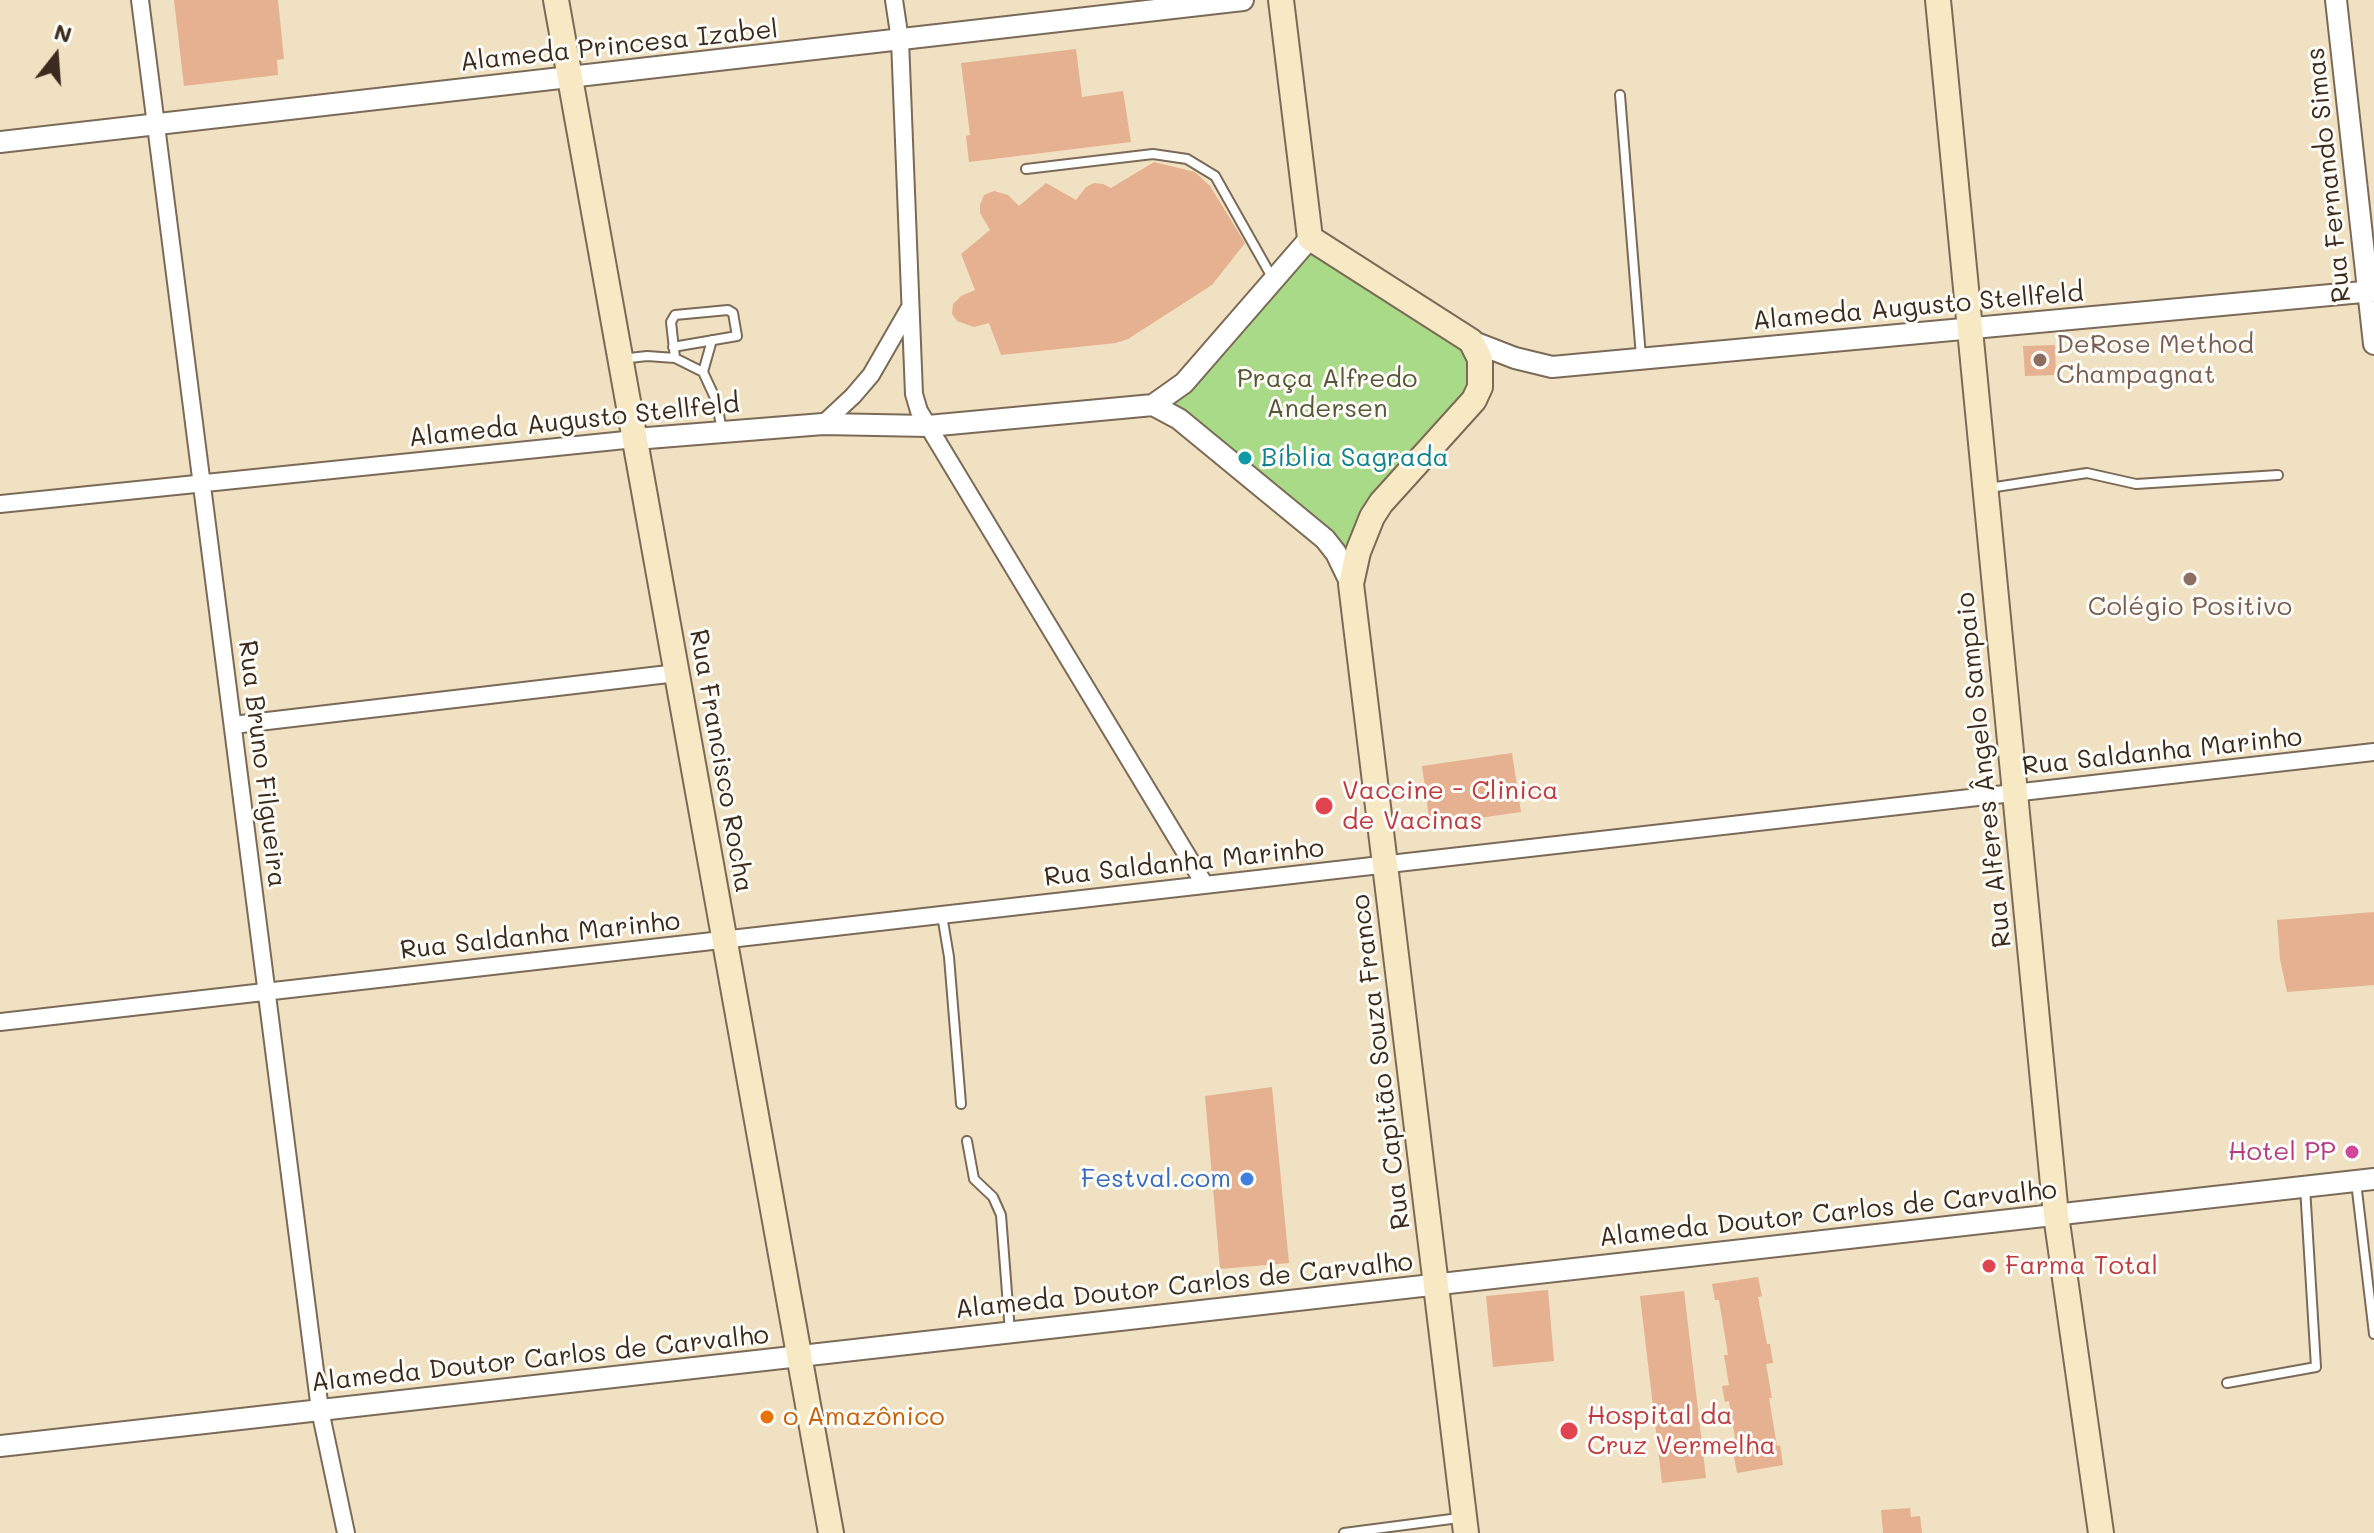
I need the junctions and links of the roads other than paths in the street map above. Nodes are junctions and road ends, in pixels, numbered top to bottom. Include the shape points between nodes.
1 (140, 0) edge
2 (556, 0) edge
3 (894, 0) edge
4 (1243, 0) edge
5 (1281, 0) edge
6 (1938, 0) edge
7 (2336, 0) edge
8 (1118, 7) edge
9 (900, 40) junction
10 (570, 77) junction
11 (1620, 95) dead end
12 (156, 124) junction
13 (0, 142) edge
14 (1026, 169) dead end
15 (1310, 238) junction
16 (1273, 280) junction
17 (2371, 291) edge
18 (910, 308) junction
19 (1969, 329) junction
20 (712, 340) junction
21 (1471, 341) junction
22 (2374, 344) edge
23 (673, 347) junction
24 (675, 358) junction
25 (621, 359) junction
26 (1642, 359) junction
27 (703, 372) junction
28 (1153, 405) junction
29 (823, 424) junction
30 (928, 426) junction
31 (722, 432) junction
32 (635, 439) junction
33 (2278, 475) dead end
34 (202, 484) junction
35 (1985, 489) junction
36 (0, 504) edge
37 (1351, 584) junction
38 (677, 673) junction
39 (233, 725) junction
40 (2374, 752) edge
41 (2015, 793) junction
42 (1385, 864) junction
43 (1205, 885) junction
44 (942, 915) junction
45 (725, 939) junction
46 (267, 991) junction
47 (0, 1022) edge
48 (961, 1104) dead end
49 (967, 1141) dead end
50 (2365, 1180) edge
51 (2305, 1187) junction
52 (2056, 1215) junction
53 (1436, 1284) junction
54 (1010, 1332) junction
55 (2374, 1334) edge
56 (799, 1356) junction
57 (2227, 1383) dead end
58 (320, 1410) junction
59 (0, 1446) edge
60 (1465, 1525) edge
61 (346, 1533) edge
62 (831, 1533) edge
63 (1344, 1533) edge
64 (2101, 1533) edge

1 - 12 street, Rua Bruno Filgueira
2 - 10 main road, Rua Francisco Rocha
3 - 9 street
4 - 8 street, Alameda Princesa Izabel
5 - 15 main road
6 - 19 main road, Rua Alferes Ângelo Sampaio
7 - 17 street, Rua Fernando Simas
8 - 9 street, Alameda Princesa Izabel
9 - 10 street, Alameda Princesa Izabel
9 - 18 street
10 - 12 street, Alameda Princesa Izabel
10 - 25 main road, Rua Francisco Rocha
11 - 26 lane
12 - 13 street, Alameda Princesa Izabel
12 - 34 street, Rua Bruno Filgueira
14 - 16 lane via 1153,154 1187,159 1215,176
15 - 16 street
15 - 21 main road
16 - 28 street via 1184,383
17 - 19 street, Alameda Augusto Stellfeld
17 - 22 street, Rua Fernando Simas
18 - 29 street via 871,375
18 - 30 street via 914,394
19 - 26 street, Alameda Augusto Stellfeld
19 - 35 main road, Rua Alferes Ângelo Sampaio
20 - 23 lane
20 - 23 lane via 737,336 733,313 675,315
20 - 27 lane
21 - 26 street, Alameda Augusto Stellfeld via 1552,367
21 - 37 main road via 1482,374 1474,400 1381,503 1364,534
23 - 24 lane
24 - 25 lane
24 - 27 lane
25 - 32 main road, Rua Francisco Rocha
27 - 31 lane
28 - 30 street, Alameda Augusto Stellfeld
28 - 37 street via 1179,419 1325,539
29 - 30 street, Alameda Augusto Stellfeld
29 - 31 street, Alameda Augusto Stellfeld
30 - 43 street
31 - 32 street, Alameda Augusto Stellfeld
32 - 34 street, Alameda Augusto Stellfeld
32 - 38 main road, Rua Francisco Rocha
33 - 35 lane via 2136,484 2087,473
34 - 36 street, Alameda Augusto Stellfeld
34 - 39 street, Rua Bruno Filgueira
35 - 41 main road, Rua Alferes Ângelo Sampaio
37 - 42 main road, Rua Capitão Souza Franco
38 - 39 street
38 - 45 main road, Rua Francisco Rocha
39 - 46 street, Rua Bruno Filgueira
40 - 41 street, Rua Saldanha Marinho
41 - 42 street, Rua Saldanha Marinho
41 - 52 main road, Rua Alferes Ângelo Sampaio
42 - 43 street, Rua Saldanha Marinho
42 - 53 main road, Rua Capitão Souza Franco
43 - 44 street, Rua Saldanha Marinho
44 - 45 street, Rua Saldanha Marinho
44 - 48 lane
45 - 46 street, Rua Saldanha Marinho
45 - 56 main road, Rua Francisco Rocha
46 - 47 street, Rua Saldanha Marinho
46 - 58 street, Rua Bruno Filgueira
49 - 54 lane via 974,1179 993,1197 1001,1215
50 - 51 street, Alameda Doutor Carlos de Carvalho
50 - 55 lane
51 - 52 street, Alameda Doutor Carlos de Carvalho
51 - 57 lane via 2316,1367
52 - 53 street, Alameda Doutor Carlos de Carvalho
52 - 64 main road, Rua Alferes Ângelo Sampaio
53 - 54 street, Alameda Doutor Carlos de Carvalho
53 - 60 main road, Rua Capitão Souza Franco
54 - 56 street, Alameda Doutor Carlos de Carvalho
56 - 58 street, Alameda Doutor Carlos de Carvalho
56 - 62 main road, Rua Francisco Rocha
58 - 59 street, Alameda Doutor Carlos de Carvalho
58 - 61 street, Rua Bruno Filgueira
60 - 63 lane

